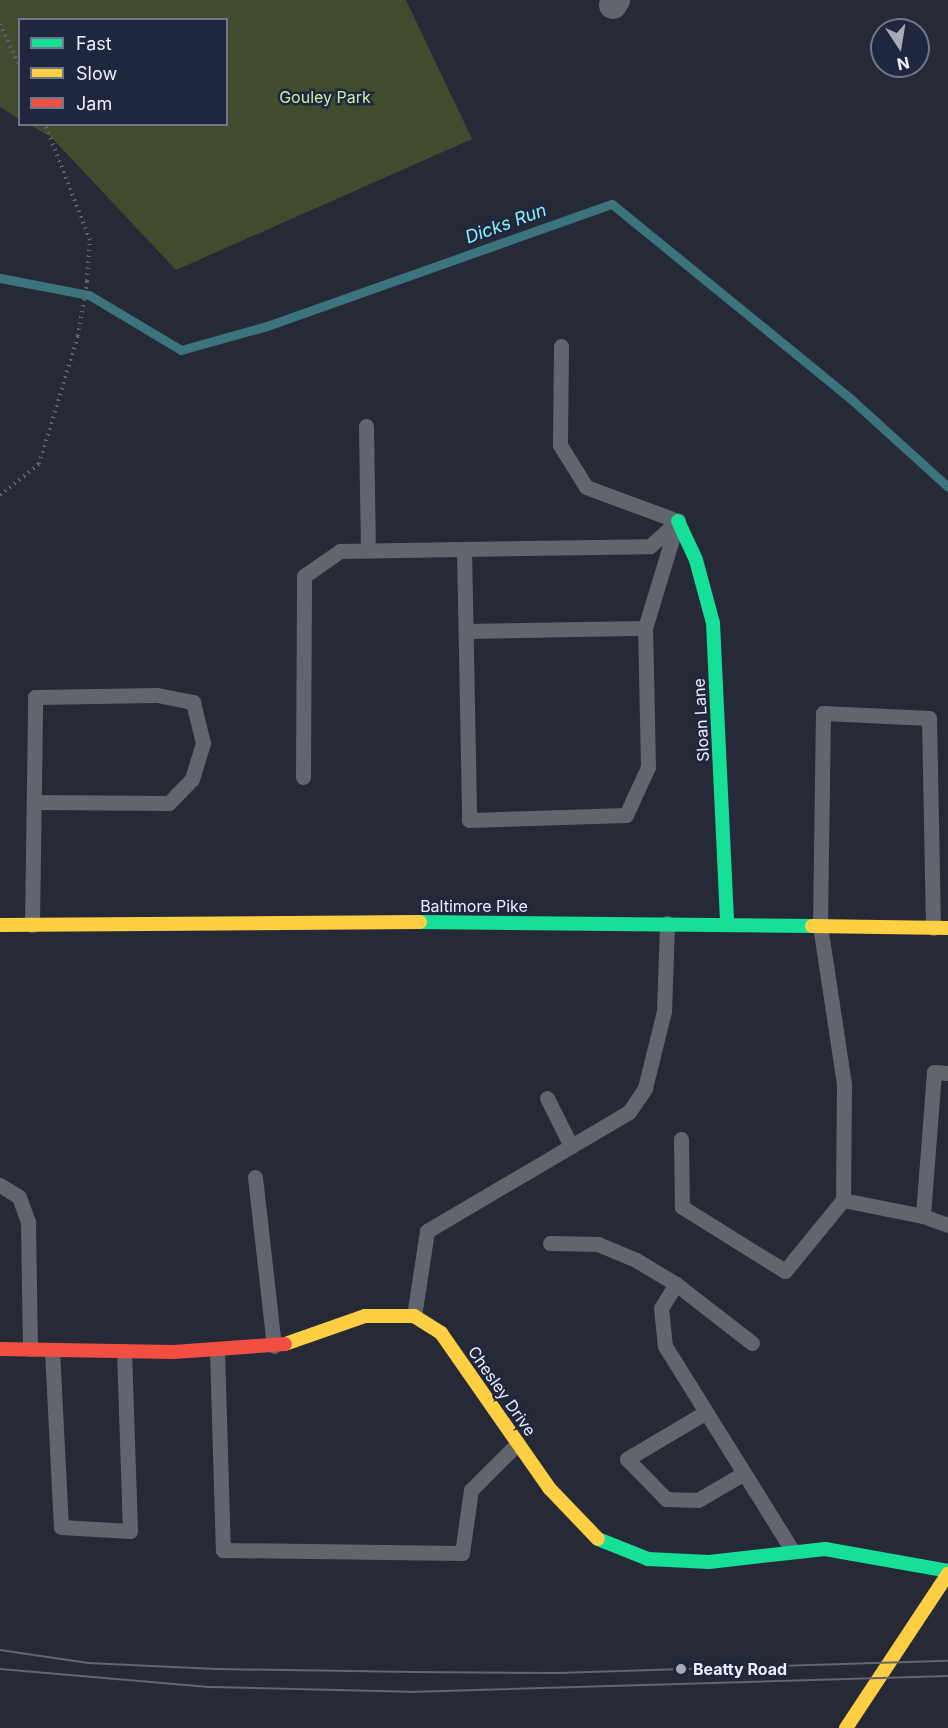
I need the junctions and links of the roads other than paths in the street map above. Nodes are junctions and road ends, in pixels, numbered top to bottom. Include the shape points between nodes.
1 (561, 346) dead end
2 (366, 426) dead end
3 (678, 521) junction
4 (464, 549) junction
5 (368, 550) junction
6 (645, 628) junction
7 (466, 631) junction
8 (303, 777) dead end
9 (35, 802) junction
10 (668, 923) junction
11 (727, 924) junction
12 (0, 925) edge
13 (32, 925) junction
14 (820, 926) junction
15 (941, 928) edge
16 (948, 1073) edge
17 (547, 1098) dead end
18 (681, 1139) dead end
19 (571, 1146) junction
20 (255, 1177) dead end
21 (0, 1185) edge
22 (843, 1200) junction
23 (923, 1216) junction
24 (948, 1225) edge
25 (550, 1243) dead end
26 (676, 1284) junction
27 (414, 1316) junction
28 (752, 1343) dead end
29 (274, 1346) junction
30 (0, 1349) edge
31 (30, 1349) junction
32 (52, 1350) junction
33 (217, 1351) junction
34 (124, 1352) junction
35 (706, 1412) junction
36 (518, 1443) junction
37 (744, 1473) junction
38 (792, 1550) junction
39 (948, 1572) edge
40 (846, 1728) edge

1 - 3 lane via 560,445 586,487
2 - 5 lane
3 - 4 lane via 650,546
3 - 6 lane
3 - 11 street, Sloan Lane via 696,560 713,623
4 - 5 lane
4 - 7 lane
5 - 8 lane via 340,551 304,576
6 - 7 lane
6 - 7 lane via 648,767 626,815 469,820
9 - 9 lane via 169,802 192,779 203,743 193,702 158,695 35,697
9 - 13 lane
10 - 11 street, Baltimore Pike
10 - 13 street, Baltimore Pike
10 - 19 lane via 664,1011 645,1088 629,1113
11 - 14 street, Baltimore Pike
12 - 13 street, Baltimore Pike
14 - 15 street, Baltimore Pike
14 - 15 lane via 823,713 929,718
14 - 22 lane via 844,1084
16 - 23 lane via 934,1072
17 - 19 lane
18 - 22 lane via 682,1207 785,1271
19 - 27 lane via 427,1231
20 - 29 lane
21 - 31 lane via 19,1197 28,1222
22 - 23 lane
23 - 24 lane
25 - 26 lane via 598,1245 636,1260
26 - 28 lane
26 - 35 lane via 661,1308 665,1346
27 - 29 street, Chesley Drive via 365,1316
27 - 36 street, Chesley Drive via 441,1332
29 - 33 street, Chesley Drive
30 - 31 street, Chesley Drive
31 - 32 street, Chesley Drive
32 - 34 street, Chesley Drive
32 - 34 lane via 61,1527 130,1531
33 - 34 street, Chesley Drive
33 - 36 lane via 223,1550 462,1552 471,1490
35 - 37 lane
35 - 37 lane via 627,1459 666,1499 698,1500
36 - 38 street, Chesley Drive via 576,1519 598,1539 625,1553 658,1560 709,1562
37 - 38 lane
38 - 39 street, Chesley Drive via 848,1552
39 - 40 street

